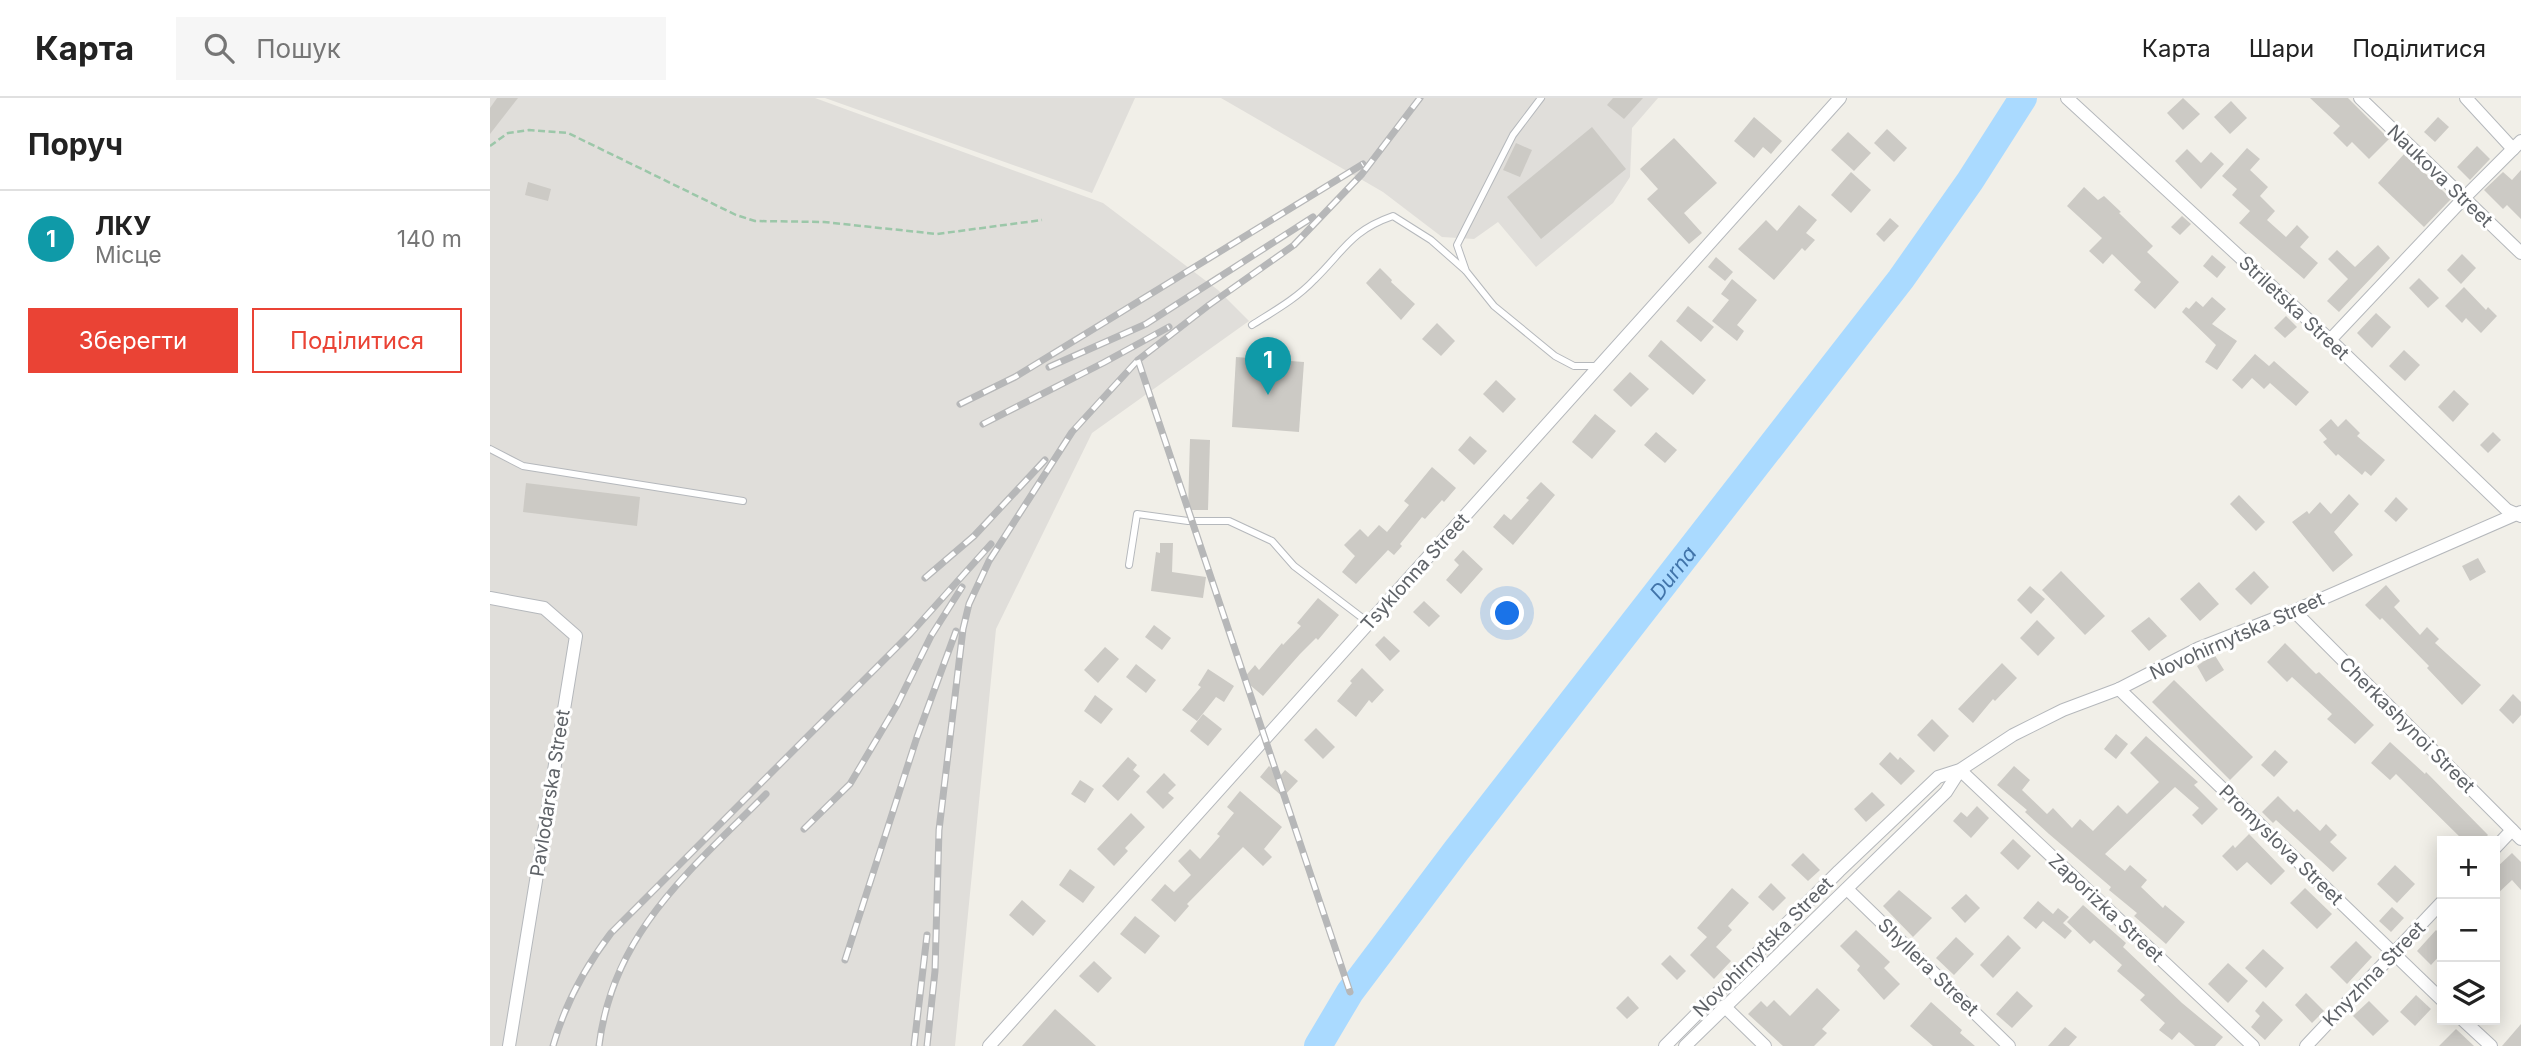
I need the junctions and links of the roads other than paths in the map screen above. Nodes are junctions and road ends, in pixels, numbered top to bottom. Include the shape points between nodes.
1 (1541, 98) edge
2 (1840, 98) edge
3 (2360, 98) edge
4 (2466, 98) edge
5 (2067, 99) edge
6 (2517, 145) edge
7 (2463, 199) junction
8 (2521, 253) edge
9 (1466, 271) junction
10 (1252, 325) dead end
11 (2330, 340) junction
12 (1601, 366) junction
13 (490, 449) edge
14 (743, 501) dead end
15 (2520, 514) edge
16 (1129, 565) dead end
17 (490, 598) edge
18 (2294, 611) junction
19 (1370, 623) junction
20 (2119, 689) junction
21 (1960, 770) junction
22 (2516, 835) edge
23 (2500, 845) edge
24 (1847, 889) junction
25 (2437, 907) edge
26 (2393, 953) junction
27 (2437, 995) edge
28 (1724, 1006) junction
29 (2468, 1025) edge
30 (509, 1046) edge
31 (989, 1046) edge
32 (1665, 1046) edge
33 (1685, 1046) edge
34 (1765, 1046) edge
35 (2008, 1046) edge
36 (2253, 1046) edge
37 (2306, 1046) edge
38 (2491, 1046) edge

1 - 9 lane via 1513,135 1457,245
2 - 12 street, Tsyklonna Street
3 - 7 street, Naukova Street
4 - 6 street
5 - 11 street, Striletska Street
6 - 7 street
7 - 8 street, Naukova Street
7 - 11 street
9 - 10 lane via 1431,240 1393,216 1348,240 1316,279
9 - 12 lane via 1494,306 1555,356 1574,366
11 - 15 street, Striletska Street via 2507,510
12 - 19 street, Tsyklonna Street
13 - 14 lane via 523,466
15 - 18 street, Novohirnytska Street
16 - 19 lane via 1137,514 1229,521 1272,541 1294,566
17 - 30 street, Pavlodarska Street via 544,608 576,636
18 - 20 street, Novohirnytska Street via 2199,648
18 - 22 street, Cherkashynoi Street
19 - 31 street, Tsyklonna Street
20 - 21 street, Novohirnytska Street via 2013,735
20 - 26 street, Promyslova Street
21 - 24 street, Novohirnytska Street via 1946,792
21 - 32 street, Novohirnytska Street via 1938,777
21 - 36 street, Zaporizka Street
22 - 23 street
24 - 28 street, Novohirnytska Street
24 - 35 street, Shyllera Street
25 - 26 street, Knyzhna Street
26 - 27 street, Promyslova Street
26 - 37 street, Knyzhna Street
28 - 33 street, Novohirnytska Street
28 - 34 street
29 - 38 street

